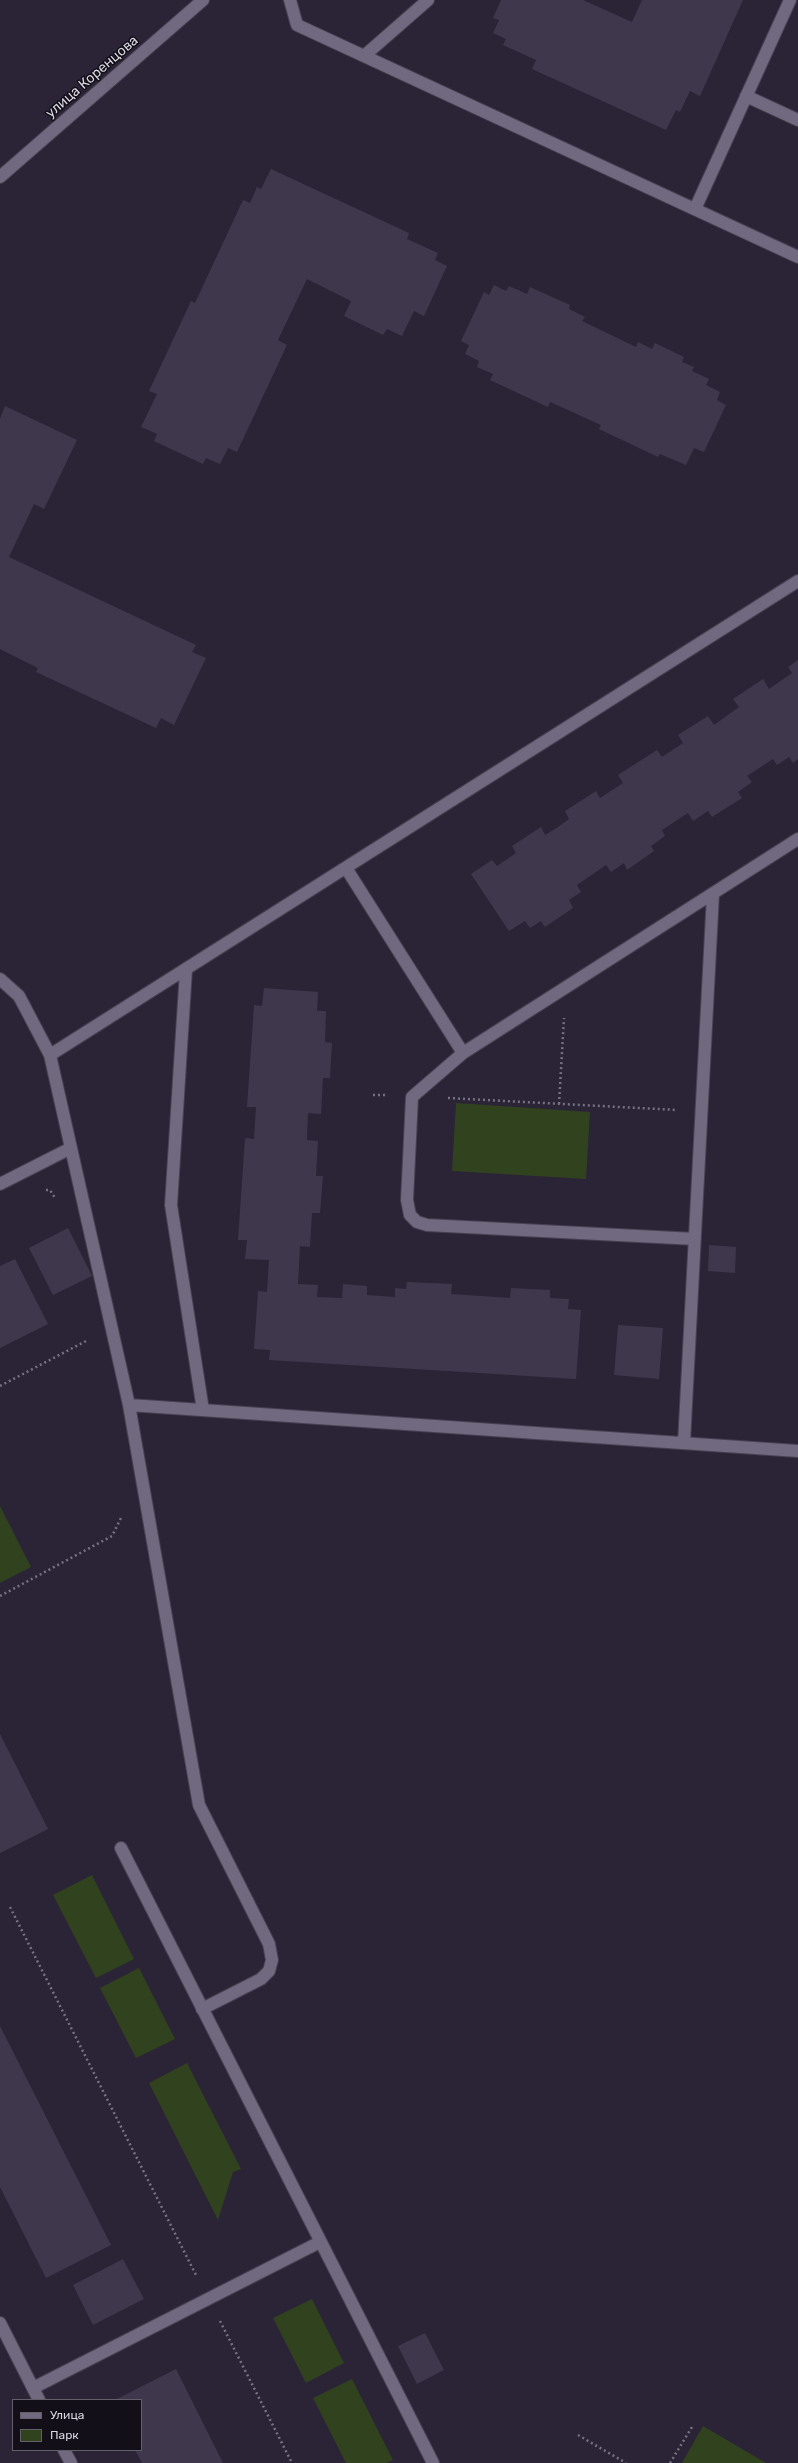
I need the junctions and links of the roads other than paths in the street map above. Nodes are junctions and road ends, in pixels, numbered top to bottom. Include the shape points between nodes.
1 (203, 0) edge
2 (290, 0) edge
3 (428, 0) edge
4 (790, 0) edge
5 (364, 56) junction
6 (746, 96) junction
7 (798, 120) edge
8 (0, 177) edge
9 (695, 209) junction
10 (798, 256) edge
11 (798, 582) edge
12 (798, 839) edge
13 (346, 868) junction
14 (713, 894) junction
15 (186, 970) junction
16 (0, 979) edge
17 (463, 1053) junction
18 (50, 1055) junction
19 (71, 1148) junction
20 (0, 1184) edge
21 (695, 1239) junction
22 (129, 1405) junction
23 (203, 1410) junction
24 (684, 1443) junction
25 (798, 1451) edge
26 (121, 1848) dead end
27 (202, 2009) junction
28 (320, 2242) junction
29 (0, 2323) edge
30 (33, 2388) junction
31 (38, 2399) edge
32 (65, 2451) edge
33 (71, 2463) edge
34 (432, 2463) edge

1 - 8 street, улица Коренцова
2 - 5 street via 297,25
3 - 5 street
4 - 6 street
5 - 9 street
6 - 7 street
6 - 9 street
9 - 10 street
11 - 13 street
12 - 14 street
13 - 15 street
13 - 17 street
14 - 17 street
14 - 21 street
15 - 18 street
15 - 23 street via 171,1205
16 - 18 street via 19,996
17 - 21 street via 412,1096 407,1200 410,1215 417,1222 427,1225
18 - 19 street
19 - 20 street
19 - 22 street
21 - 24 street
22 - 23 street
22 - 27 street via 199,1805 269,1944 272,1960 269,1971 261,1979
23 - 24 street
24 - 25 street
26 - 27 street
27 - 28 street
28 - 30 street
28 - 34 street
29 - 30 street
30 - 31 street
32 - 33 street

